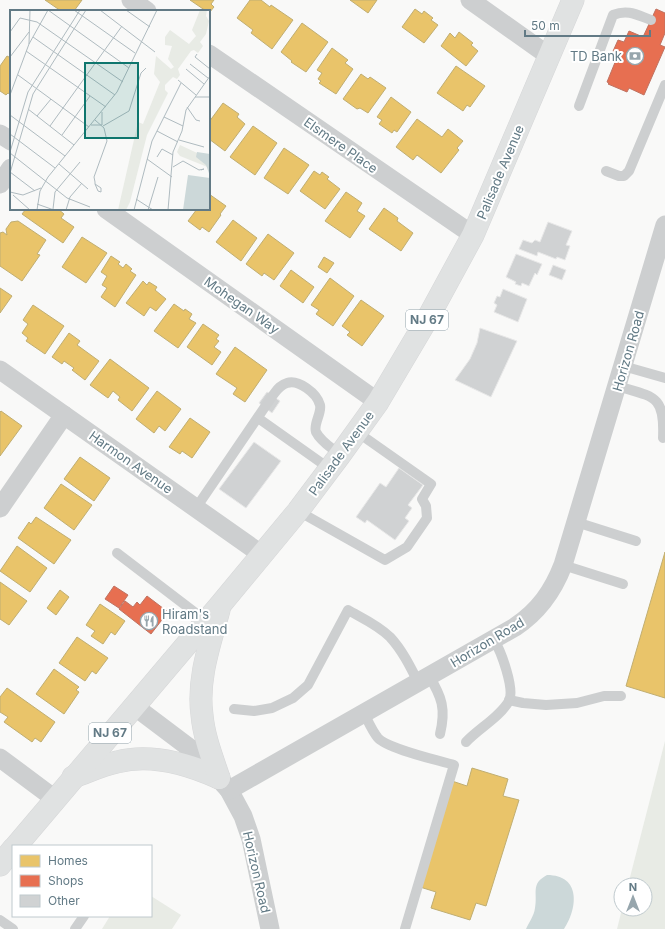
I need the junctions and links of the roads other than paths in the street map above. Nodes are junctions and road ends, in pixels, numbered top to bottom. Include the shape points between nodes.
1 (131, 0) edge
2 (470, 0) edge
3 (573, 0) edge
4 (124, 10) edge
5 (146, 10) edge
6 (651, 20) dead end
7 (210, 55) edge
8 (549, 56) junction
9 (665, 85) edge
10 (579, 106) dead end
11 (0, 134) edge
12 (10, 140) edge
13 (10, 169) edge
14 (606, 171) dead end
15 (0, 184) edge
16 (107, 210) edge
17 (665, 225) edge
18 (473, 236) junction
19 (662, 244) edge
20 (623, 366) junction
21 (0, 370) edge
22 (665, 378) edge
23 (617, 386) junction
24 (378, 402) junction
25 (64, 415) junction
26 (258, 418) junction
27 (357, 432) junction
28 (663, 438) dead end
29 (335, 462) junction
30 (0, 508) edge
31 (196, 508) junction
32 (298, 511) junction
33 (576, 522) junction
34 (636, 541) dead end
35 (117, 553) dead end
36 (261, 554) junction
37 (564, 565) junction
38 (623, 584) dead end
39 (221, 604) junction
40 (206, 621) junction
41 (494, 640) junction
42 (423, 679) junction
43 (621, 696) dead end
44 (509, 700) junction
45 (134, 706) junction
46 (234, 709) dead end
47 (364, 713) junction
48 (440, 734) dead end
49 (466, 742) dead end
50 (0, 758) edge
51 (72, 778) junction
52 (224, 784) junction
53 (55, 799) junction
54 (17, 845) edge
55 (12, 850) edge
56 (0, 865) edge
57 (83, 917) edge
58 (0, 920) edge
59 (13, 929) edge
60 (75, 929) edge
61 (270, 929) edge
62 (405, 929) edge

1 - 4 street
1 - 5 street
2 - 8 street
3 - 8 main road, Palisade Avenue / NJ 67
6 - 10 lane via 627,12 613,15
7 - 18 street, Elsmere Place
8 - 18 main road, Palisade Avenue / NJ 67
9 - 14 lane via 629,172 619,176
11 - 12 street
13 - 15 street
16 - 24 street, Mohegan Way
17 - 19 street, Horizon Road
18 - 24 main road, Palisade Avenue / NJ 67
19 - 20 street, Horizon Road
20 - 22 lane
20 - 23 street, Horizon Road
21 - 25 street, Harmon Avenue
23 - 28 lane via 656,400 662,407
23 - 33 street, Horizon Road
24 - 27 main road, Palisade Avenue / NJ 67
25 - 30 street
25 - 31 street, Harmon Avenue
26 - 29 lane
26 - 29 lane via 280,386 288,382 303,385 315,396 320,405 315,430
26 - 31 lane
27 - 29 main road, Palisade Avenue / NJ 67
27 - 32 lane via 431,484 422,499 426,506 427,518 407,547 385,560
29 - 32 main road, Palisade Avenue / NJ 67
31 - 36 street, Harmon Avenue
32 - 36 main road, Palisade Avenue / NJ 67
33 - 34 lane
33 - 37 street, Horizon Road
35 - 40 lane
36 - 39 main road, Palisade Avenue / NJ 67
37 - 38 lane
37 - 41 street, Horizon Road via 538,608 524,622
39 - 40 main road, Palisade Avenue / NJ 67
39 - 52 main road via 203,668 201,696 206,737
40 - 45 main road, Palisade Avenue / NJ 67
41 - 42 street, Horizon Road
41 - 44 lane via 500,650 510,684
42 - 46 lane via 389,636 348,610 308,685 293,698 272,708
42 - 47 street, Horizon Road
42 - 48 lane via 441,699 443,722
43 - 44 lane via 604,696 577,703 546,705
44 - 49 lane via 490,722
45 - 51 main road, Palisade Avenue / NJ 67
45 - 52 street via 194,752
47 - 52 street, Horizon Road
47 - 62 lane via 377,737 385,743 454,765
50 - 53 street
51 - 52 main road via 117,762 140,759 199,769
51 - 53 main road, Palisade Avenue / NJ 67
52 - 61 street, Horizon Road via 243,816 251,838
53 - 54 main road, Palisade Avenue / NJ 67
55 - 56 main road
57 - 60 lane
58 - 59 lane

